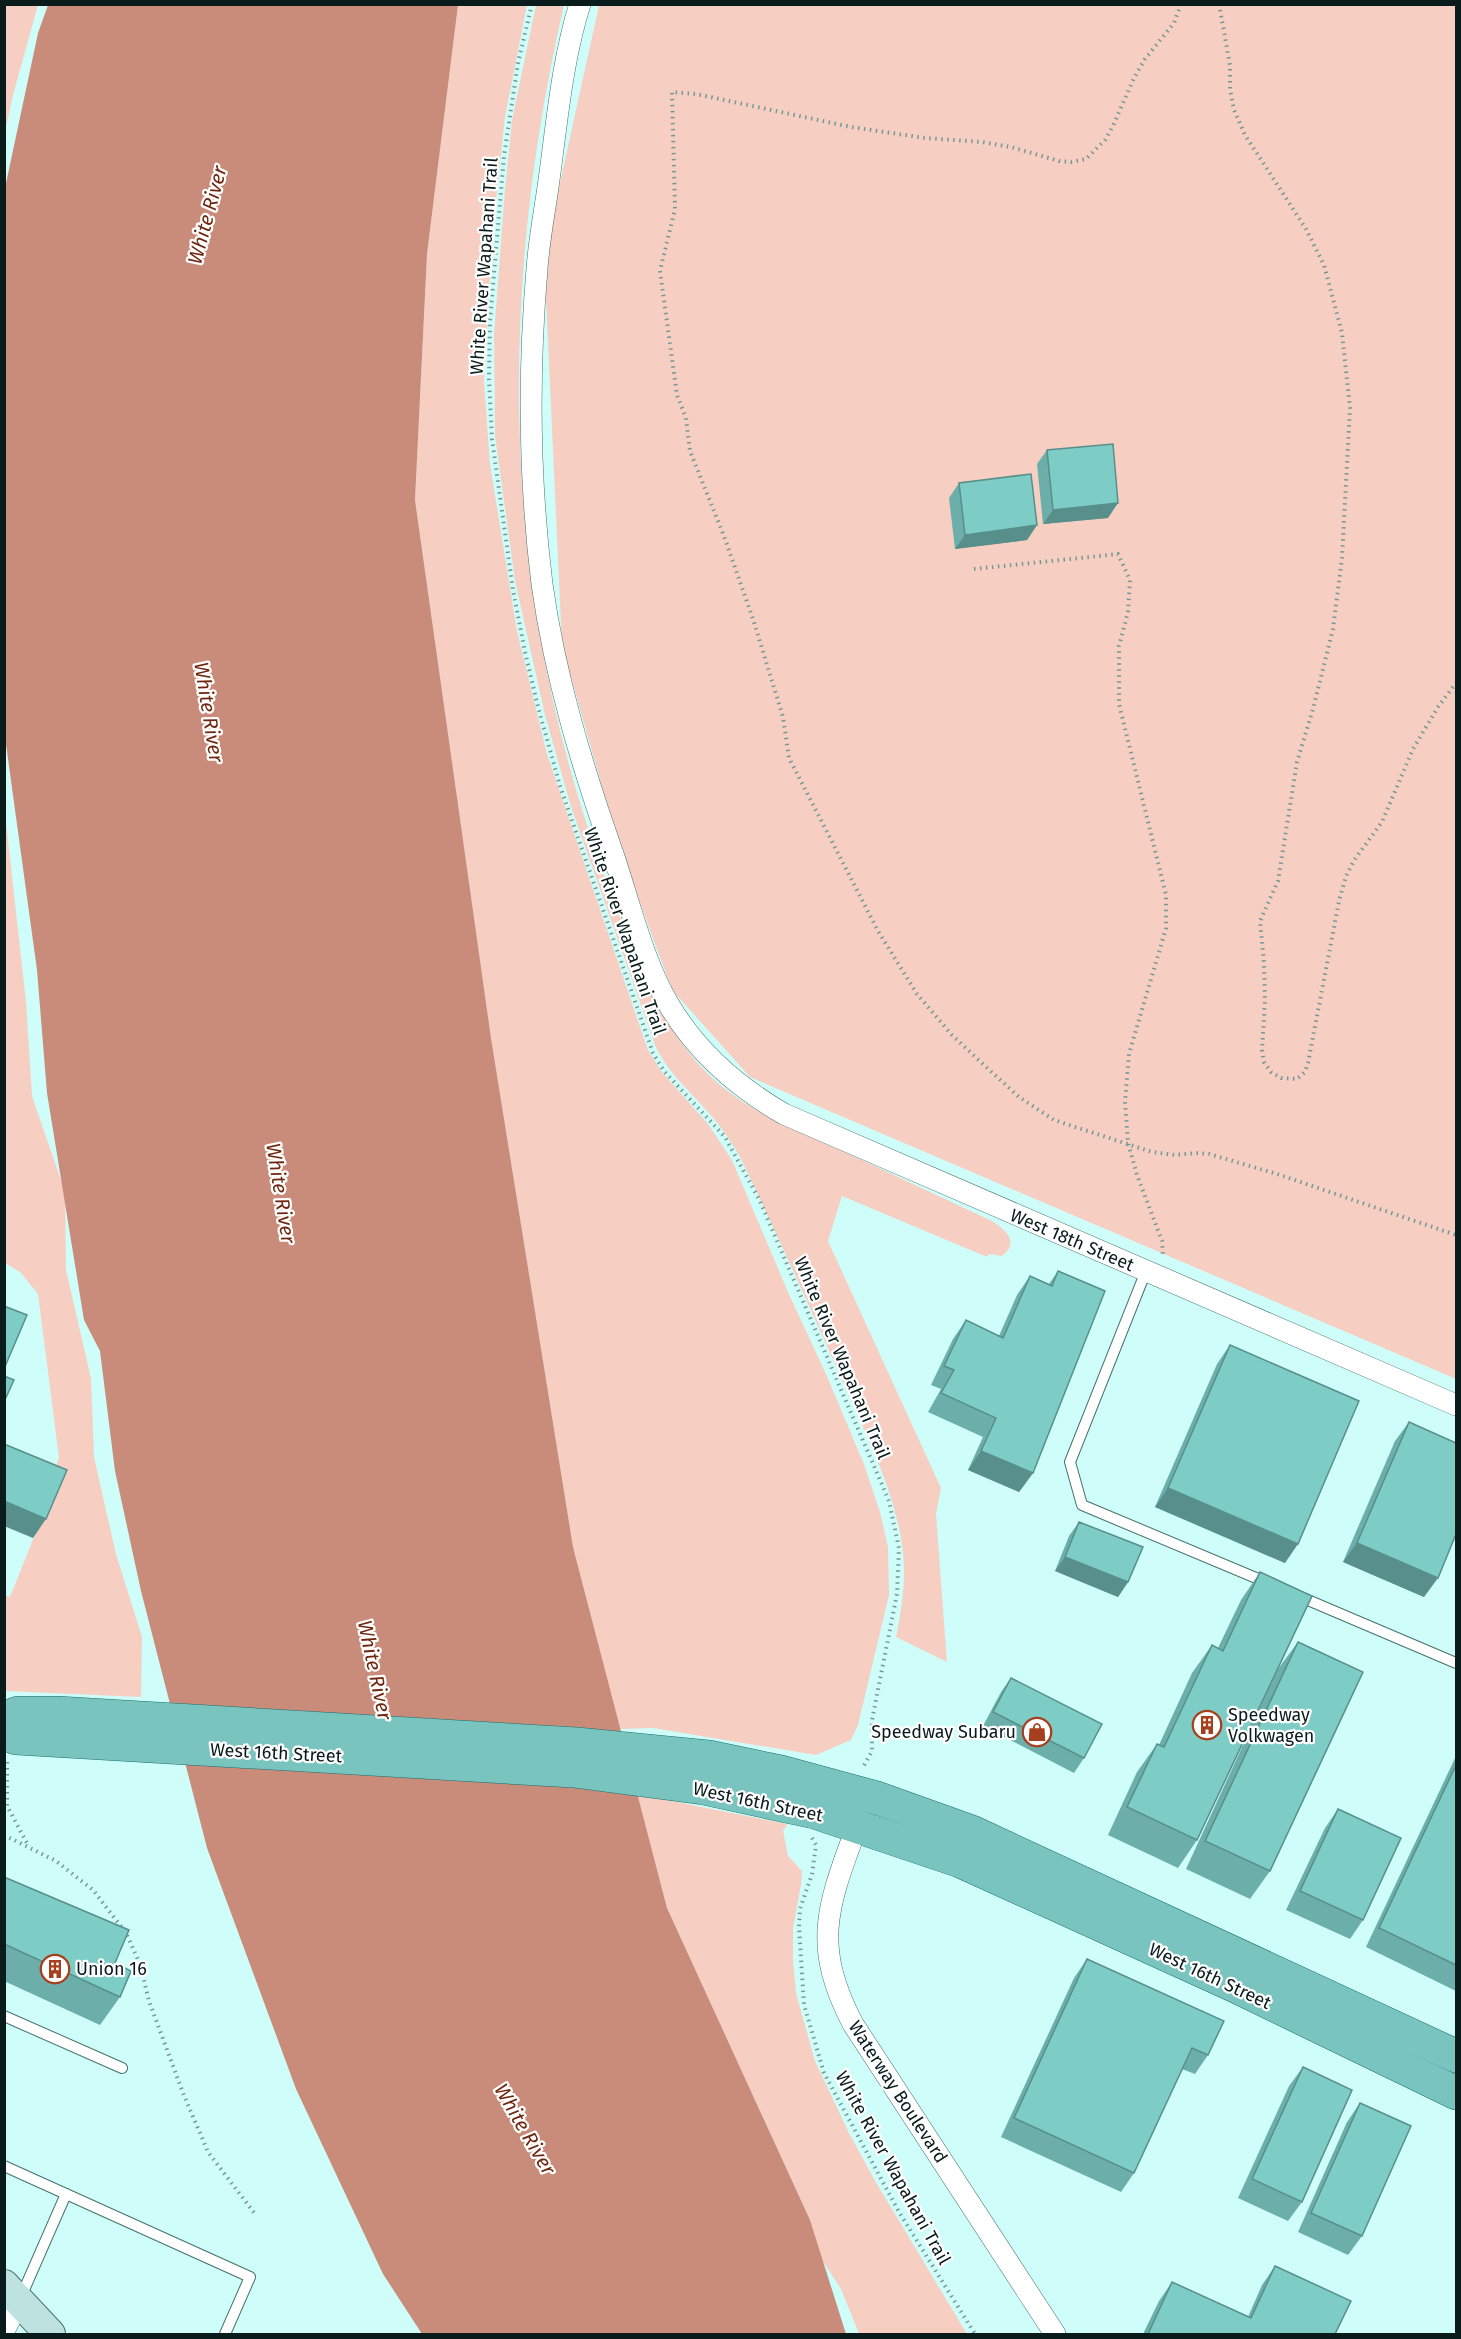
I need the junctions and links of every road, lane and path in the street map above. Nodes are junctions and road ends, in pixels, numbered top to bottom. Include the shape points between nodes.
1 (532, 4) edge
2 (580, 4) edge
3 (1181, 4) edge
4 (1219, 4) edge
5 (974, 569) dead end
6 (1456, 683) edge
7 (1128, 1143) junction
8 (1456, 1235) edge
9 (1154, 1275) junction
10 (1456, 1405) edge
11 (1456, 1663) edge
12 (4, 1718) edge
13 (58, 1726) junction
14 (6, 1747) edge
15 (706, 1772) junction
16 (859, 1775) dead end
17 (857, 1826) junction
18 (809, 1832) dead end
19 (4, 1835) edge
20 (29, 1846) junction
21 (4, 2016) edge
22 (1456, 2056) edge
23 (122, 2068) dead end
24 (1456, 2092) edge
25 (4, 2166) edge
26 (66, 2194) junction
27 (255, 2214) dead end
28 (12, 2292) edge
29 (4, 2331) edge
30 (50, 2334) edge
31 (225, 2334) edge
32 (975, 2334) edge
33 (1055, 2334) edge

1 - 16 path, White River Wapahani Trail via 518,63 504,156 490,321 492,439 521,632 560,786 653,1053 664,1071 725,1137 759,1199 889,1501 899,1548 897,1594 872,1720 872,1750
2 - 9 street, West 18th Street via 566,58 537,267 531,395 535,523 543,586 568,711 593,798 657,980 680,1022 703,1050 744,1089 784,1114
3 - 7 path via 1174,24 1134,78 1105,140 1086,159 1071,162 991,143 851,128 672,92 675,209 660,264 677,394 686,418 690,451 753,619 783,717 789,758 878,931 918,994 952,1035 1019,1096 1054,1120
4 - 6 path via 1234,110 1245,135 1306,229 1326,274 1342,333 1350,408 1342,558 1333,629 1297,762 1278,882 1260,921 1265,1000 1262,1050 1264,1062 1281,1078 1297,1079 1308,1063 1346,876 1382,822 1413,749
5 - 7 path via 1118,554 1130,580 1128,612 1119,646 1119,704 1166,895 1166,928 1129,1054 1125,1102
7 - 8 path via 1152,1152 1196,1153 1232,1161
7 - 9 path via 1162,1241
9 - 10 street, West 18th Street
9 - 11 lane via 1070,1462 1082,1505
12 - 13 main road, West 16th Street via 18,1713
13 - 14 main road, West 16th Street via 16,1738
13 - 15 main road, West 16th Street via 576,1744
14 - 20 path via 7,1806
15 - 17 main road, West 16th Street
15 - 22 main road, West 16th Street via 823,1782 972,1832
17 - 24 main road, West 16th Street via 960,1861
17 - 33 street, Waterway Boulevard via 828,1918 828,1955 836,1991 853,2024
18 - 32 path, White River Wapahani Trail via 816,1845 812,1875 800,1909 800,1951 804,2005 824,2073 899,2212
19 - 20 path
20 - 27 path via 93,1890 126,1933 208,2152
21 - 23 lane
25 - 26 lane
26 - 28 lane
26 - 31 lane via 250,2277
28 - 29 street
28 - 30 main road

